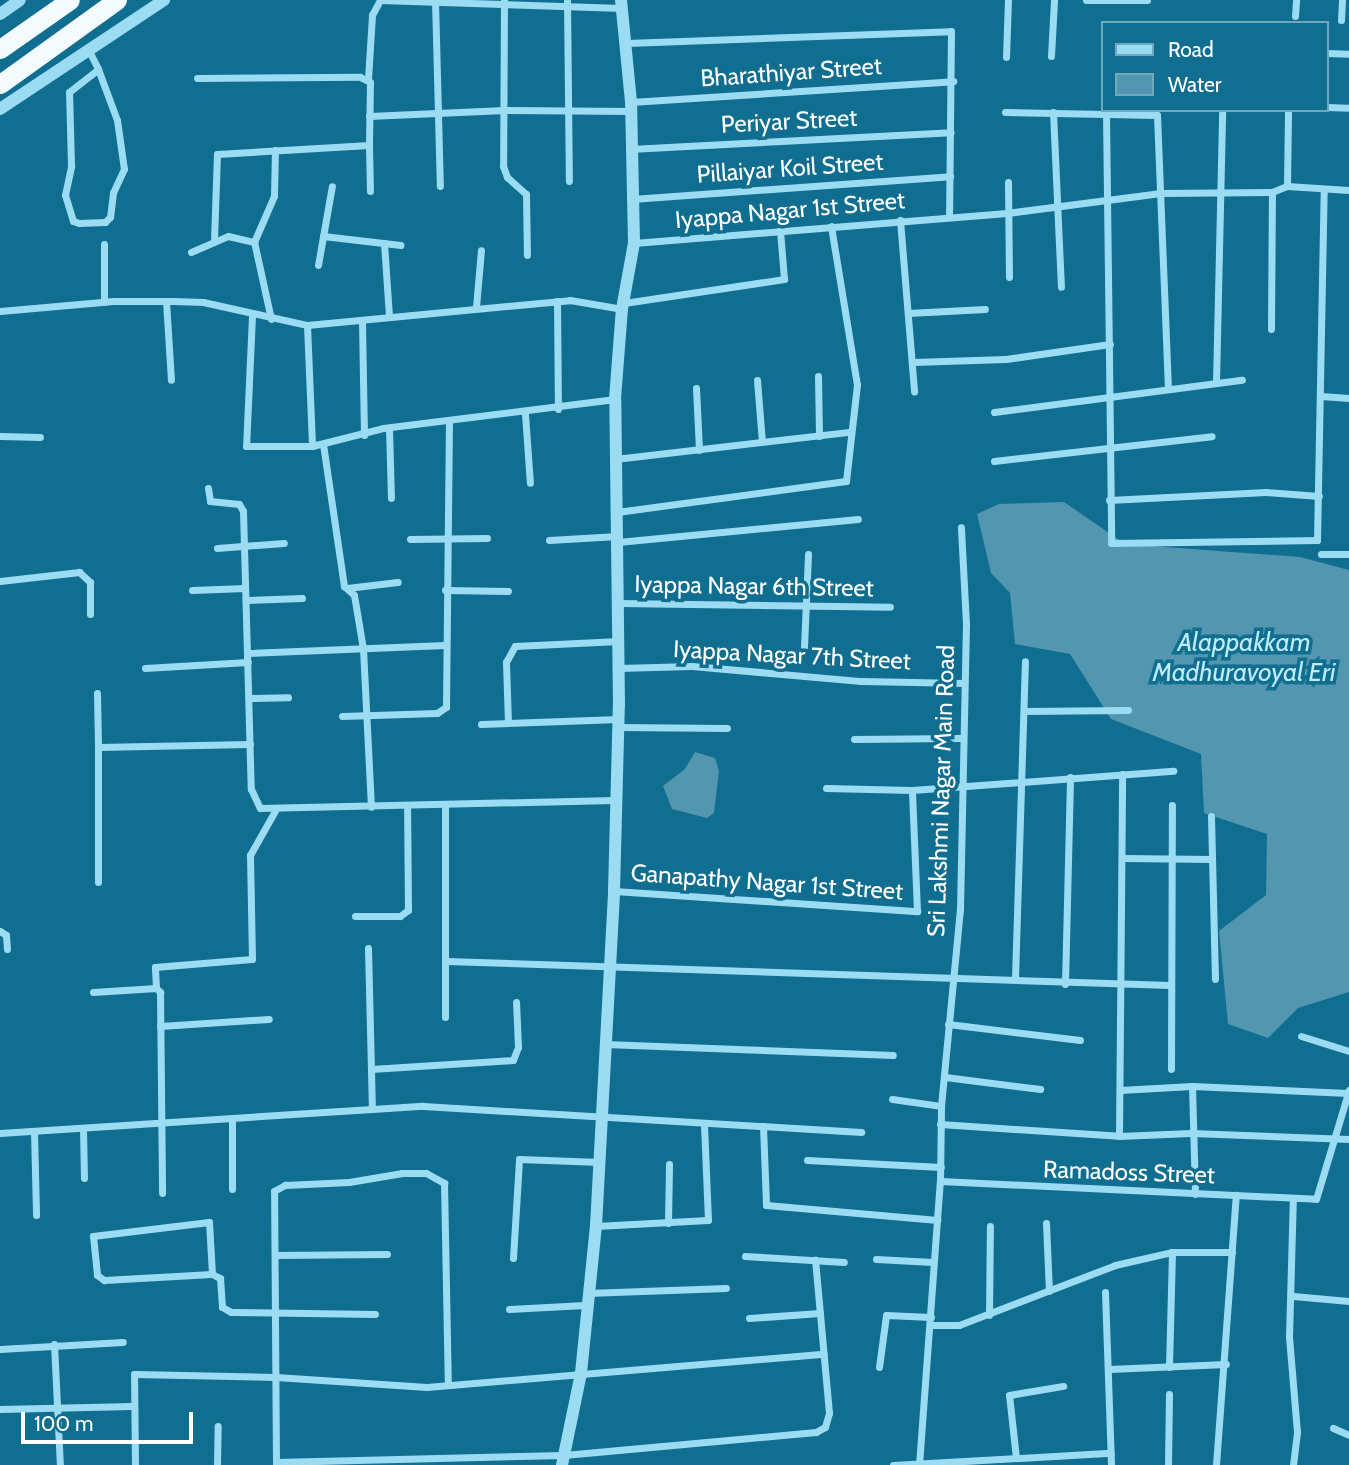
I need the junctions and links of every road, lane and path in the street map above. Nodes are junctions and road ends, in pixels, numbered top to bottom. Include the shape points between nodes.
1 (20, 0) edge
2 (71, 0) edge
3 (117, 0) edge
4 (164, 0) edge
5 (380, 0) edge
6 (1008, 0) edge
7 (1054, 0) edge
8 (1086, 0) edge
9 (1113, 0) edge
10 (1147, 0) edge
11 (1296, 0) edge
12 (1342, 0) edge
13 (435, 1) edge
14 (504, 3) edge
15 (567, 4) edge
16 (621, 4) edge
17 (0, 14) edge
18 (1296, 16) dead end
19 (1341, 20) dead end
20 (627, 43) junction
21 (88, 48) junction
22 (0, 50) edge
23 (1328, 53) edge
24 (1349, 54) edge
25 (1006, 57) dead end
26 (1051, 57) dead end
27 (98, 69) junction
28 (197, 78) dead end
29 (368, 79) junction
30 (953, 81) junction
31 (0, 83) edge
32 (631, 106) junction
33 (1328, 107) edge
34 (1349, 108) edge
35 (0, 109) edge
36 (505, 110) junction
37 (568, 110) junction
38 (440, 112) junction
39 (1005, 112) dead end
40 (1053, 112) junction
41 (1222, 112) edge
42 (1289, 112) edge
43 (1106, 113) junction
44 (369, 116) junction
45 (951, 132) junction
46 (369, 145) junction
47 (275, 149) junction
48 (629, 149) junction
49 (950, 176) junction
50 (569, 181) dead end
51 (1008, 183) dead end
52 (332, 186) dead end
53 (440, 186) dead end
54 (1287, 186) junction
55 (1324, 189) junction
56 (1349, 190) edge
57 (370, 191) dead end
58 (1272, 192) junction
59 (1161, 193) junction
60 (1221, 193) junction
61 (1108, 198) junction
62 (632, 199) junction
63 (1058, 205) junction
64 (1007, 213) junction
65 (948, 216) junction
66 (900, 220) junction
67 (831, 226) junction
68 (780, 230) junction
69 (323, 236) junction
70 (214, 238) junction
71 (254, 242) junction
72 (384, 243) junction
73 (634, 243) junction
74 (104, 244) dead end
75 (400, 245) dead end
76 (481, 250) dead end
77 (191, 252) dead end
78 (527, 255) dead end
79 (318, 265) dead end
80 (1009, 277) dead end
81 (1061, 286) dead end
82 (166, 301) junction
83 (557, 301) junction
84 (104, 302) junction
85 (623, 306) junction
86 (476, 307) junction
87 (985, 309) dead end
88 (0, 311) edge
89 (908, 313) junction
90 (252, 316) junction
91 (388, 316) junction
92 (271, 319) junction
93 (362, 321) junction
94 (307, 325) junction
95 (1270, 329) dead end
96 (1110, 344) junction
97 (913, 362) junction
98 (818, 376) dead end
99 (171, 380) dead end
100 (757, 380) dead end
101 (1242, 380) dead end
102 (1216, 383) junction
103 (696, 388) dead end
104 (1168, 388) junction
105 (914, 391) dead end
106 (1108, 394) junction
107 (1321, 396) junction
108 (1349, 398) edge
109 (615, 399) junction
110 (558, 409) junction
111 (993, 412) dead end
112 (525, 414) junction
113 (449, 421) junction
114 (389, 428) junction
115 (849, 432) junction
116 (364, 435) junction
117 (0, 436) edge
118 (819, 436) junction
119 (1212, 436) dead end
120 (40, 437) dead end
121 (762, 442) junction
122 (323, 444) junction
123 (312, 446) junction
124 (1110, 447) junction
125 (699, 450) junction
126 (615, 459) junction
127 (993, 461) dead end
128 (530, 483) dead end
129 (208, 488) dead end
130 (1320, 496) junction
131 (391, 498) dead end
132 (1110, 500) junction
133 (617, 512) junction
134 (858, 519) dead end
135 (961, 527) dead end
136 (487, 538) dead end
137 (410, 539) dead end
138 (446, 539) junction
139 (618, 539) junction
140 (549, 541) dead end
141 (284, 543) dead end
142 (245, 545) junction
143 (217, 548) dead end
144 (808, 554) dead end
145 (1321, 554) dead end
146 (1349, 554) edge
147 (0, 581) edge
148 (398, 582) dead end
149 (245, 589) junction
150 (348, 589) junction
151 (192, 590) dead end
152 (445, 590) junction
153 (508, 591) dead end
154 (302, 598) dead end
155 (246, 600) junction
156 (618, 603) junction
157 (806, 606) junction
158 (890, 607) dead end
159 (90, 614) dead end
160 (619, 641) junction
161 (445, 645) junction
162 (804, 647) dead end
163 (363, 649) junction
164 (248, 653) junction
165 (1025, 661) dead end
166 (248, 662) junction
167 (145, 668) dead end
168 (619, 668) junction
169 (963, 683) junction
170 (97, 693) dead end
171 (288, 697) dead end
172 (249, 698) junction
173 (1128, 710) dead end
174 (1024, 711) junction
175 (342, 716) dead end
176 (366, 716) junction
177 (508, 723) junction
178 (618, 723) junction
179 (481, 724) dead end
180 (727, 728) dead end
181 (961, 738) junction
182 (854, 739) dead end
183 (250, 744) junction
184 (98, 747) junction
185 (1173, 771) dead end
186 (1122, 774) junction
187 (1070, 777) junction
188 (1024, 779) junction
189 (962, 786) junction
190 (826, 788) dead end
191 (912, 790) junction
192 (615, 800) junction
193 (445, 804) junction
194 (1172, 804) dead end
195 (407, 806) junction
196 (371, 807) junction
197 (276, 809) junction
198 (1211, 816) dead end
199 (1122, 858) junction
200 (1172, 859) junction
201 (1212, 859) junction
202 (98, 882) dead end
203 (614, 891) junction
204 (355, 916) dead end
205 (0, 930) edge
206 (368, 948) dead end
207 (7, 949) dead end
208 (446, 961) junction
209 (608, 964) junction
210 (952, 976) junction
211 (1015, 978) junction
212 (1215, 979) dead end
213 (1065, 984) junction
214 (1121, 985) junction
215 (1170, 985) junction
216 (156, 988) junction
217 (93, 992) dead end
218 (516, 1002) dead end
219 (445, 1017) dead end
220 (269, 1019) dead end
221 (948, 1024) junction
222 (160, 1026) junction
223 (1301, 1036) dead end
224 (1080, 1040) dead end
225 (604, 1044) junction
226 (1349, 1051) edge
227 (893, 1055) dead end
228 (371, 1069) junction
229 (1171, 1069) dead end
230 (945, 1077) junction
231 (1192, 1086) junction
232 (1040, 1089) dead end
233 (1119, 1090) junction
234 (1349, 1092) edge
235 (892, 1099) dead end
236 (941, 1106) junction
237 (372, 1109) junction
238 (602, 1116) junction
239 (232, 1118) junction
240 (160, 1123) junction
241 (704, 1124) junction
242 (940, 1124) junction
243 (764, 1126) junction
244 (83, 1128) junction
245 (34, 1131) junction
246 (861, 1132) dead end
247 (0, 1133) edge
248 (1191, 1133) junction
249 (1119, 1136) junction
250 (1334, 1136) junction
251 (1349, 1139) edge
252 (807, 1160) dead end
253 (600, 1162) junction
254 (669, 1164) dead end
255 (941, 1167) junction
256 (84, 1178) dead end
257 (940, 1181) junction
258 (232, 1189) dead end
259 (162, 1193) dead end
260 (1195, 1194) junction
261 (1236, 1195) junction
262 (1293, 1198) junction
263 (36, 1215) dead end
264 (937, 1220) junction
265 (668, 1223) junction
266 (1046, 1223) dead end
267 (596, 1226) junction
268 (990, 1226) dead end
269 (1172, 1252) junction
270 (1232, 1252) junction
271 (387, 1254) dead end
272 (275, 1255) junction
273 (746, 1256) dead end
274 (513, 1258) dead end
275 (876, 1259) dead end
276 (815, 1260) junction
277 (844, 1262) dead end
278 (933, 1262) junction
279 (212, 1274) junction
280 (726, 1288) dead end
281 (1049, 1291) junction
282 (1105, 1292) dead end
283 (1293, 1296) junction
284 (586, 1299) junction
285 (1349, 1301) edge
286 (509, 1309) dead end
287 (275, 1312) junction
288 (820, 1313) junction
289 (375, 1314) dead end
290 (989, 1315) junction
291 (749, 1318) dead end
292 (931, 1321) junction
293 (123, 1342) dead end
294 (54, 1344) junction
295 (0, 1349) edge
296 (824, 1354) junction
297 (1226, 1364) junction
298 (879, 1367) dead end
299 (1169, 1367) junction
300 (1109, 1369) junction
301 (581, 1373) junction
302 (276, 1377) junction
303 (448, 1385) junction
304 (1063, 1386) dead end
305 (1169, 1394) dead end
306 (132, 1406) junction
307 (58, 1408) junction
308 (0, 1409) edge
309 (218, 1426) dead end
310 (1333, 1428) dead end
311 (1349, 1435) edge
312 (1111, 1453) junction
313 (1016, 1458) junction
314 (563, 1460) edge
315 (416, 1462) edge
316 (276, 1463) edge
317 (60, 1465) edge
318 (135, 1465) edge
319 (217, 1465) edge
320 (893, 1465) edge
321 (919, 1465) edge
322 (1111, 1465) edge
323 (1168, 1465) edge
324 (1216, 1465) edge
325 (1293, 1465) edge

1 - 17 street
2 - 22 highway
3 - 31 highway
4 - 21 street
5 - 13 street
5 - 29 street via 370,24
6 - 25 street
7 - 26 street
8 - 9 street
9 - 10 street
11 - 18 street
12 - 19 street
13 - 14 street
13 - 38 street
14 - 15 street
14 - 36 street
15 - 16 street
15 - 37 street
16 - 20 street
20 - 30 street via 951,31
20 - 32 street
21 - 27 street
21 - 35 street
23 - 24 street
27 - 27 street via 117,120 124,169 113,193 110,217 105,222 79,223 73,221 65,195 71,166 69,92
28 - 29 street
29 - 44 street
30 - 32 street, Bharathiyar Street
30 - 45 street
32 - 37 street, Bharathiyar Street
32 - 48 street
33 - 34 street
36 - 37 street, Bharathiyar Street
36 - 38 street, Bharathiyar Street
36 - 78 street via 503,166 526,194
37 - 50 street
38 - 44 street, Bharathiyar Street
38 - 53 street
39 - 40 street
40 - 43 street
40 - 63 street
41 - 60 street
42 - 54 street
43 - 59 street via 1157,115
43 - 61 street
44 - 46 street
45 - 48 street, Periyar Street
45 - 49 street
46 - 47 street
46 - 57 street
47 - 70 street via 217,154
47 - 71 street via 274,196
48 - 62 street
49 - 62 street, Pillaiyar Koil Street
49 - 65 street
51 - 64 street
52 - 69 street
54 - 55 street
54 - 58 street
55 - 56 street
55 - 107 street
58 - 60 street, Iyappa Nagar 1st Street
58 - 95 street
59 - 60 street, Iyappa Nagar 1st Street
59 - 61 street, Iyappa Nagar 1st Street
59 - 104 street
60 - 102 street
61 - 63 street, Iyappa Nagar 1st Street
61 - 96 street
62 - 73 street
63 - 64 street, Iyappa Nagar 1st Street
63 - 81 street
64 - 65 street, Iyappa Nagar 1st Street
64 - 80 street
65 - 66 street, Iyappa Nagar 1st Street
66 - 67 street, Iyappa Nagar 1st Street
66 - 89 street
67 - 68 street, Iyappa Nagar 1st Street
67 - 115 street via 857,386
68 - 73 street, Iyappa Nagar 1st Street
68 - 85 street via 784,279
69 - 72 street
69 - 79 street
70 - 71 street via 236,236
70 - 77 street
71 - 92 street
72 - 75 street
72 - 91 street
73 - 85 street
74 - 84 street
76 - 86 street
82 - 84 street
82 - 90 street via 203,302
82 - 99 street
83 - 85 street
83 - 86 street
83 - 110 street
84 - 88 street
85 - 109 street
86 - 91 street
87 - 89 street
89 - 97 street
90 - 92 street
90 - 123 street via 246,446
91 - 93 street
92 - 94 street
93 - 94 street
93 - 116 street
94 - 123 street
96 - 97 street via 1006,359
96 - 106 street
97 - 105 street
98 - 118 street
100 - 121 street
101 - 102 street
102 - 104 street
103 - 125 street
104 - 106 street
106 - 111 street
106 - 124 street
107 - 108 street
107 - 130 street
109 - 110 street
109 - 126 street
110 - 112 street
112 - 113 street
112 - 128 street
113 - 114 street
113 - 138 street
114 - 116 street
114 - 131 street
115 - 118 street
115 - 133 street via 848,475 836,485
116 - 122 street
117 - 120 street
118 - 121 street
119 - 124 street
121 - 125 street
122 - 123 street
122 - 150 street
124 - 127 street
124 - 132 street
125 - 126 street
126 - 133 street
129 - 142 street via 210,501 242,507
130 - 132 street via 1266,492
130 - 132 street via 1319,536 1114,544
133 - 139 street
134 - 139 street
135 - 169 street, Sri Lakshmi Nagar Main Road
136 - 138 street
137 - 138 street
138 - 152 street
139 - 140 street
139 - 156 street
141 - 142 street
142 - 143 street
142 - 149 street
144 - 157 street
145 - 146 street
147 - 159 street via 79,572 90,582
148 - 150 street
149 - 151 street
149 - 155 street
150 - 163 street via 354,595
152 - 153 street
152 - 161 street
154 - 155 street
155 - 164 street
156 - 157 street, Iyappa Nagar 6th Street
156 - 160 street
157 - 158 street, Iyappa Nagar 6th Street
157 - 162 street
160 - 168 street
160 - 177 street via 515,646 506,662
161 - 163 street
161 - 176 street via 442,712
163 - 164 street
163 - 176 street
164 - 166 street
165 - 174 street
166 - 167 street
166 - 172 street
168 - 169 street, Iyappa Nagar 7th Street via 692,666 861,681
168 - 178 street
169 - 181 street, Sri Lakshmi Nagar Main Road
170 - 184 street
171 - 172 street
172 - 183 street
173 - 174 street
174 - 188 street
175 - 176 street
176 - 196 street
177 - 178 street
177 - 179 street
178 - 180 street
178 - 192 street
181 - 182 street
181 - 189 street, Sri Lakshmi Nagar Main Road
183 - 184 street
183 - 197 street via 251,797 260,808
184 - 202 street
185 - 186 street
186 - 187 street
186 - 199 street
187 - 188 street
187 - 213 street
188 - 189 street
188 - 211 street
189 - 191 street
189 - 210 street, Sri Lakshmi Nagar Main Road via 960,910
190 - 191 street
191 - 203 street, Ganapathy Nagar 1st Street via 917,911
192 - 193 street
192 - 203 street
193 - 195 street
193 - 208 street
194 - 200 street
195 - 196 street
195 - 204 street via 408,910 400,916
196 - 197 street
197 - 216 street via 250,855 252,959 155,967
198 - 201 street
199 - 200 street
199 - 214 street
200 - 201 street
200 - 215 street
201 - 212 street
203 - 209 street
205 - 207 street via 6,934
206 - 228 street
208 - 209 street
208 - 219 street
209 - 210 street
209 - 225 street
210 - 211 street
210 - 221 street, Sri Lakshmi Nagar Main Road
211 - 213 street
213 - 214 street
214 - 215 street
214 - 233 street
215 - 229 street
216 - 217 street
216 - 222 street
218 - 228 street via 518,1047 513,1060
220 - 222 street
221 - 224 street
221 - 230 street, Sri Lakshmi Nagar Main Road
222 - 240 street
223 - 226 street
225 - 227 street
225 - 238 street
228 - 237 street
230 - 232 street
230 - 236 street, Sri Lakshmi Nagar Main Road
231 - 233 street
231 - 234 street
231 - 248 street
233 - 249 street
234 - 250 street
235 - 236 street
236 - 242 street, Sri Lakshmi Nagar Main Road
237 - 238 street via 423,1106
237 - 239 street
238 - 241 street
238 - 253 street
239 - 240 street
239 - 258 street
240 - 244 street
240 - 259 street
241 - 243 street
241 - 265 street via 709,1220
242 - 249 street
242 - 255 street, Sri Lakshmi Nagar Main Road
243 - 246 street
243 - 264 street via 766,1205
244 - 245 street
244 - 256 street
245 - 247 street
245 - 263 street
248 - 249 street
248 - 250 street
248 - 260 street
250 - 251 street
250 - 262 street, Ramadoss Street via 1316,1199
252 - 255 street
253 - 267 street
253 - 274 street via 519,1159
254 - 265 street
255 - 257 street, Sri Lakshmi Nagar Main Road
257 - 260 street, Ramadoss Street
257 - 264 street, Sri Lakshmi Nagar Main Road
260 - 261 street, Ramadoss Street
261 - 262 street, Ramadoss Street
261 - 270 street
262 - 283 street
264 - 278 street, Sri Lakshmi Nagar Main Road
265 - 267 street
266 - 281 street
267 - 284 street
268 - 290 street
269 - 270 street
269 - 281 street via 1115,1265
269 - 299 street
270 - 297 street
271 - 272 street
272 - 287 street
272 - 303 street via 274,1191 285,1185 349,1182 401,1173 437,1178 443,1183
273 - 276 street
275 - 278 street
276 - 277 street
276 - 288 street
278 - 292 street, Sri Lakshmi Nagar Main Road
279 - 279 street via 99,1279 93,1236 209,1222
279 - 287 street via 220,1278 224,1310
280 - 284 street
281 - 290 street
282 - 300 street
283 - 285 street
283 - 325 street via 1289,1338 1297,1432
284 - 286 street
284 - 301 street
287 - 289 street
287 - 302 street
288 - 291 street
288 - 296 street
290 - 292 street via 959,1325
292 - 298 street via 886,1315
292 - 321 street, Sri Lakshmi Nagar Main Road
293 - 294 street
294 - 295 street
294 - 307 street
296 - 301 street
296 - 314 street via 828,1419 816,1432
297 - 299 street
297 - 324 street
299 - 300 street
300 - 312 street
301 - 303 street
301 - 314 street
302 - 303 street
302 - 306 street via 134,1374
302 - 316 street
304 - 313 street via 1009,1395
305 - 323 street
306 - 307 street
306 - 318 street
307 - 308 street
307 - 317 street
309 - 319 street
310 - 311 street
312 - 313 street
312 - 322 street
313 - 321 street
314 - 315 street
315 - 316 street
320 - 321 street

